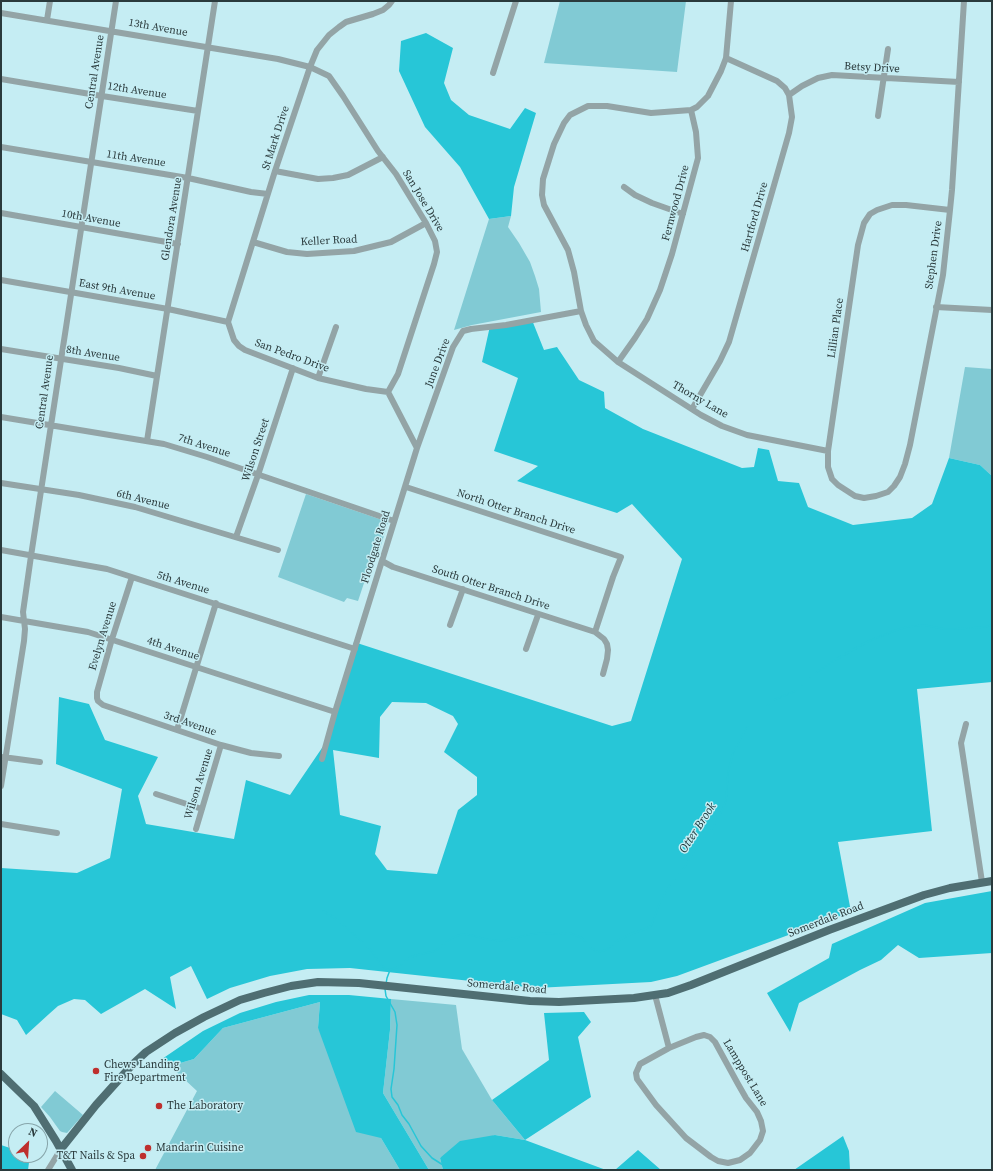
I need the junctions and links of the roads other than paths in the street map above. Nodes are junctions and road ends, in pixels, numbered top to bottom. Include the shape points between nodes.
1 (50, 1) edge
2 (116, 1) edge
3 (215, 1) edge
4 (392, 1) edge
5 (516, 1) edge
6 (731, 1) edge
7 (964, 1) edge
8 (1, 13) edge
9 (47, 20) junction
10 (111, 31) junction
11 (208, 47) junction
12 (888, 49) dead end
13 (726, 58) junction
14 (310, 66) junction
15 (493, 73) dead end
16 (884, 78) junction
17 (1, 79) edge
18 (959, 82) junction
19 (789, 95) junction
20 (102, 96) junction
21 (198, 110) junction
22 (691, 110) junction
23 (878, 116) dead end
24 (1, 147) edge
25 (383, 157) junction
26 (92, 162) junction
27 (275, 171) junction
28 (188, 178) junction
29 (624, 187) dead end
30 (268, 194) junction
31 (950, 210) junction
32 (1, 214) edge
33 (683, 214) junction
34 (426, 223) junction
35 (81, 227) junction
36 (253, 242) junction
37 (178, 244) junction
38 (1, 280) edge
39 (71, 292) junction
40 (936, 306) junction
41 (168, 309) junction
42 (992, 310) edge
43 (581, 311) junction
44 (228, 322) junction
45 (336, 328) dead end
46 (1, 349) edge
47 (60, 359) junction
48 (618, 362) junction
49 (293, 368) junction
50 (157, 376) junction
51 (318, 378) junction
52 (388, 392) junction
53 (692, 409) junction
54 (1, 416) edge
55 (51, 425) junction
56 (147, 440) junction
57 (417, 448) junction
58 (828, 451) junction
59 (258, 475) junction
60 (1, 483) edge
61 (406, 487) junction
62 (41, 489) junction
63 (876, 496) joint
64 (394, 521) junction
65 (236, 537) junction
66 (1, 550) edge
67 (278, 550) dead end
68 (31, 556) junction
69 (382, 561) junction
70 (132, 577) junction
71 (463, 589) junction
72 (216, 604) junction
73 (538, 615) junction
74 (1, 616) edge
75 (23, 620) junction
76 (450, 625) dead end
77 (595, 632) junction
78 (112, 639) junction
79 (355, 649) junction
80 (526, 649) dead end
81 (196, 667) junction
82 (603, 674) dead end
83 (98, 701) joint
84 (335, 712) junction
85 (966, 724) dead end
86 (177, 730) junction
87 (221, 745) junction
88 (279, 756) dead end
89 (3, 757) edge
90 (322, 759) dead end
91 (40, 762) dead end
92 (1, 786) edge
93 (156, 794) dead end
94 (202, 809) junction
95 (1, 824) edge
96 (196, 829) dead end
97 (57, 834) dead end
98 (992, 881) edge
99 (982, 882) junction
100 (655, 995) junction
101 (669, 1048) junction
102 (1, 1074) edge
103 (61, 1149) junction
104 (48, 1170) edge
105 (72, 1170) edge

1 - 9 street
2 - 10 street, Central Avenue
3 - 11 street, Glendora Avenue
4 - 14 street, St Mark Drive via 384,10 346,22 339,27 317,50
5 - 15 street
6 - 13 street
7 - 18 street, Stephen Drive
8 - 9 street, 13th Avenue
9 - 10 street, 13th Avenue
10 - 11 street, 13th Avenue
10 - 20 street, Central Avenue
11 - 14 street, 13th Avenue
11 - 21 street, Glendora Avenue
12 - 16 street
13 - 19 street via 777,81
13 - 22 street via 708,96
14 - 25 street, San Jose Drive via 329,76
14 - 27 street, St Mark Drive
16 - 18 street, Betsy Drive
16 - 19 street, Betsy Drive via 832,75 818,78
16 - 23 street
17 - 20 street, 12th Avenue
18 - 31 street, Stephen Drive
19 - 53 street, Hartford Drive via 792,117 789,133 729,342
20 - 21 street, 12th Avenue
20 - 26 street, Central Avenue
21 - 28 street, Glendora Avenue
22 - 33 street, Fernwood Drive via 698,158
22 - 43 street, Thorny Lane via 651,113 608,106 588,106 570,115 564,123 543,179 542,195 544,205 568,250
24 - 26 street, 11th Avenue
25 - 27 street via 348,175 333,178 318,179
25 - 34 street, San Jose Drive
26 - 28 street, 11th Avenue
26 - 35 street, Central Avenue
27 - 30 street, St Mark Drive
28 - 30 street, 11th Avenue
28 - 37 street, Glendora Avenue
29 - 33 street via 652,203
30 - 36 street, St Mark Drive
31 - 40 street, Stephen Drive via 943,276
31 - 58 street, Lillian Place via 892,205 870,214 864,223 858,245
32 - 35 street, 10th Avenue
33 - 48 street, Fernwood Drive via 660,290 647,318
34 - 36 street, Keller Road via 391,242 354,251 307,254 287,252
34 - 52 street, San Jose Drive via 435,241 437,252 398,374
35 - 37 street, 10th Avenue
35 - 39 street, Central Avenue
36 - 44 street, St Mark Drive
37 - 41 street, Glendora Avenue
38 - 39 street, East 9th Avenue
39 - 41 street, East 9th Avenue
39 - 47 street, Central Avenue
40 - 42 street
40 - 63 street, Stephen Drive via 905,464 894,486 888,492
41 - 44 street, East 9th Avenue
41 - 50 street, Glendora Avenue
43 - 48 street, Thorny Lane via 594,341
43 - 57 street, June Drive via 463,331 453,347
44 - 49 street, San Pedro Drive via 234,340 239,346
45 - 51 street
46 - 47 street, 8th Avenue
47 - 50 street, 8th Avenue
47 - 55 street, Central Avenue
48 - 53 street, Thorny Lane
49 - 51 street, San Pedro Drive
49 - 59 street, Wilson Street
50 - 56 street, Glendora Avenue
51 - 52 street, San Pedro Drive
52 - 57 street
53 - 58 street, Thorny Lane via 722,426 747,435
54 - 55 street, 7th Avenue
55 - 56 street, 7th Avenue
55 - 62 street, Central Avenue
56 - 59 street, 7th Avenue
57 - 61 street, Floodgate Road
58 - 63 street, Lillian Place via 828,467 838,485 855,496
59 - 64 street, 7th Avenue
59 - 65 street, Wilson Street
60 - 62 street, 6th Avenue
61 - 64 street, Floodgate Road
61 - 77 street, North Otter Branch Drive via 621,557
62 - 65 street, 6th Avenue via 135,507
62 - 68 street, Central Avenue
64 - 69 street, Floodgate Road
65 - 67 street, 6th Avenue
66 - 68 street, 5th Avenue
68 - 70 street, 5th Avenue via 107,568
68 - 75 street, Central Avenue
69 - 71 street, South Otter Branch Drive via 393,567
69 - 79 street, Floodgate Road
70 - 72 street, 5th Avenue
70 - 78 street, Evelyn Avenue
71 - 73 street, South Otter Branch Drive
71 - 76 street
72 - 79 street, 5th Avenue
72 - 81 street
73 - 77 street, South Otter Branch Drive
73 - 80 street
74 - 75 street, 4th Avenue
75 - 78 street, 4th Avenue
75 - 89 street, Central Avenue via 24,641
77 - 82 street via 607,644
78 - 81 street, 4th Avenue
78 - 83 street, Evelyn Avenue via 97,692
79 - 84 street, Floodgate Road
81 - 84 street, 4th Avenue
81 - 86 street
83 - 86 street, 3rd Avenue via 102,705
84 - 90 street, Floodgate Road
85 - 99 street via 961,743
86 - 87 street, 3rd Avenue
87 - 88 street, 3rd Avenue via 251,753
87 - 94 street, Wilson Avenue
89 - 91 street
89 - 92 street, Central Avenue
93 - 94 street
94 - 96 street, Wilson Avenue
95 - 97 street
98 - 99 main road, Somerdale Road
99 - 100 main road, Somerdale Road via 924,895 691,986
100 - 101 street
100 - 103 main road, Somerdale Road via 559,1002 359,983 318,982 264,992 204,1017 146,1052 96,1105
101 - 101 street, Lamppost Lane via 704,1035 715,1042 761,1121 763,1131 760,1140 750,1153 740,1160 728,1163 718,1161 686,1138 656,1105 637,1079 636,1073 640,1064
102 - 103 main road via 34,1106
103 - 104 street
103 - 105 main road

